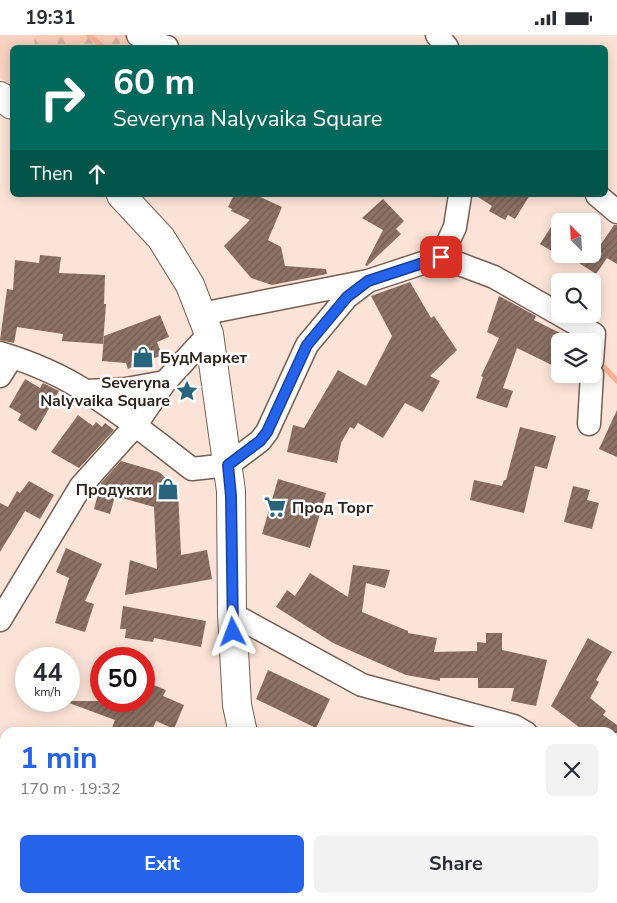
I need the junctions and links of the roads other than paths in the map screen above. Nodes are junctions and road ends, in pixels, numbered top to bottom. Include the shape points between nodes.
1 (138, 35) edge
2 (437, 35) edge
3 (161, 45) edge
4 (445, 45) edge
5 (123, 197) edge
6 (460, 197) edge
7 (599, 197) edge
8 (617, 213) edge
9 (441, 257) junction
10 (368, 281) junction
11 (205, 324) junction
12 (592, 333) edge
13 (6, 355) edge
14 (0, 376) edge
15 (165, 382) junction
16 (591, 383) edge
17 (87, 391) junction
18 (589, 424) dead end
19 (135, 426) junction
20 (228, 465) junction
21 (232, 614) junction
22 (0, 621) edge
23 (242, 727) edge
24 (516, 727) edge

1 - 3 street
2 - 4 street
5 - 11 main road via 161,238 190,285
6 - 9 street via 455,227
7 - 8 street
9 - 10 street
9 - 12 street via 494,277
10 - 11 street
10 - 20 street via 347,297 307,345 267,432
11 - 15 street
11 - 20 main road
13 - 14 street
13 - 17 street
15 - 17 street
15 - 19 street
16 - 18 street
17 - 19 street
19 - 20 street via 192,469
19 - 22 street via 81,487
20 - 21 main road
21 - 23 main road via 237,705
21 - 24 street via 362,685

